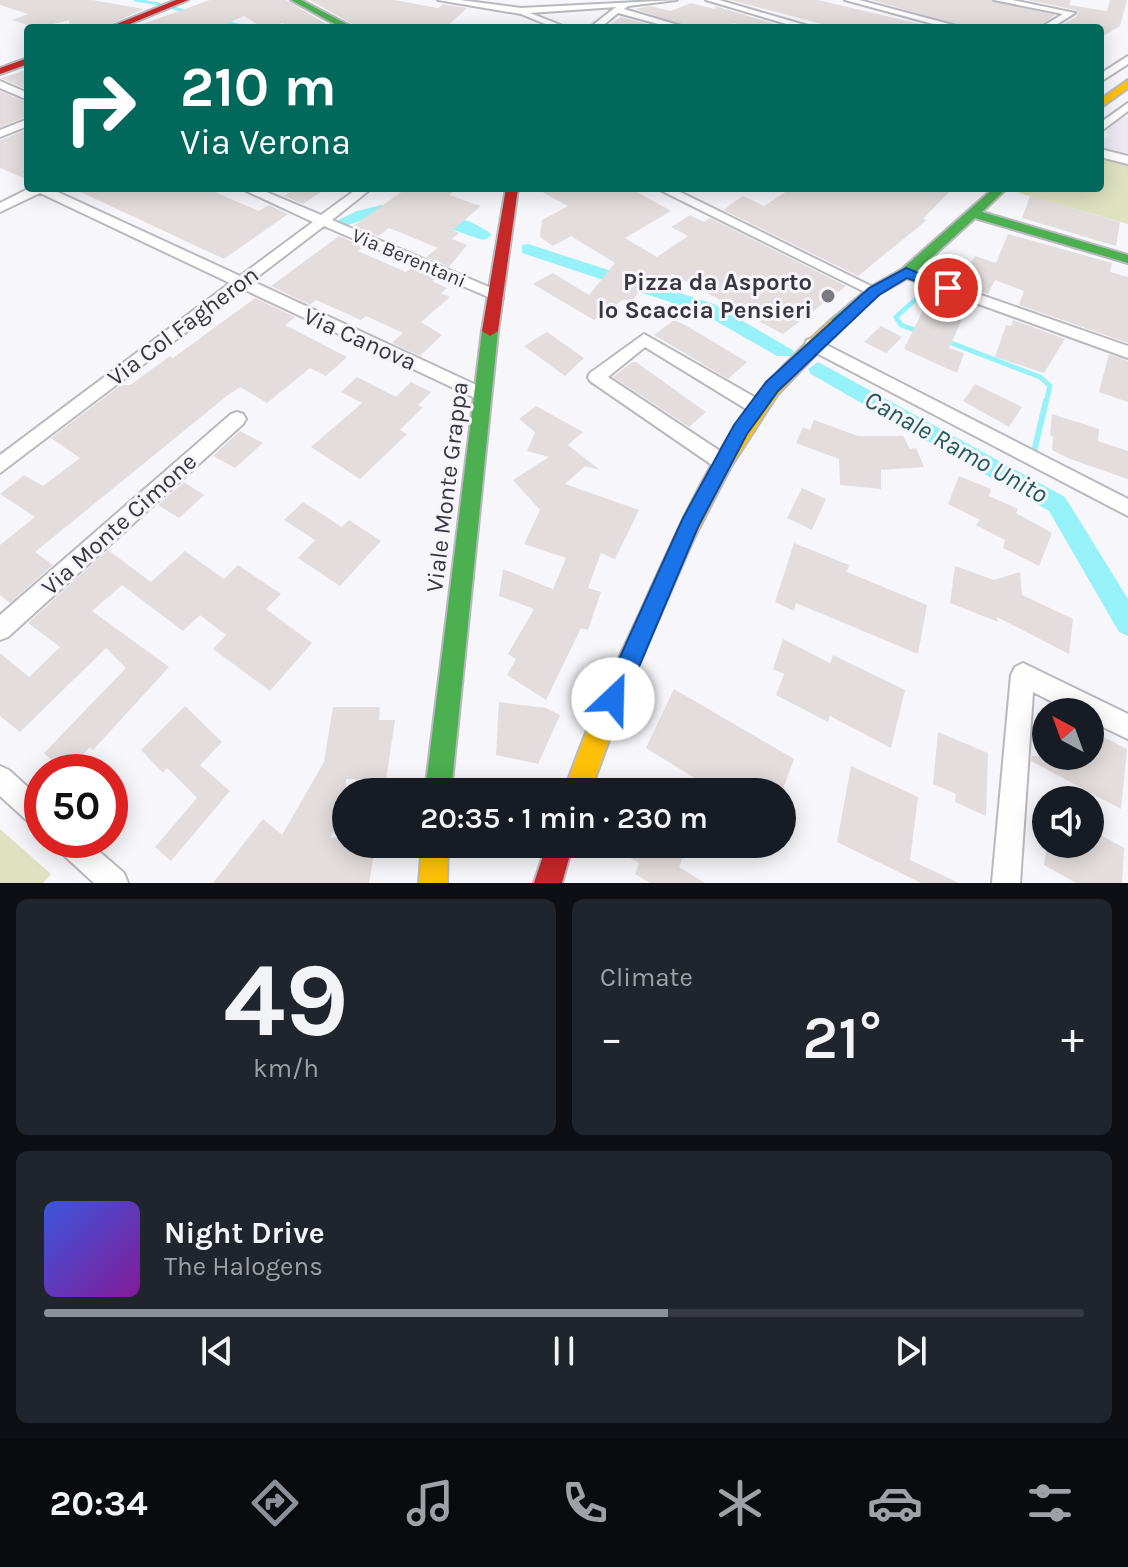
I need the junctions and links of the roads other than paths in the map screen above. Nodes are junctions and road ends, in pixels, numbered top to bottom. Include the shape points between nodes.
1 (184, 0) edge
2 (295, 0) edge
3 (442, 0) edge
4 (673, 0) edge
5 (710, 0) edge
6 (849, 0) edge
7 (998, 0) edge
8 (623, 8) junction
9 (521, 11) junction
10 (122, 24) edge
11 (341, 24) edge
12 (553, 24) edge
13 (600, 24) edge
14 (671, 24) edge
15 (794, 24) edge
16 (943, 24) edge
17 (1052, 24) edge
18 (1128, 59) edge
19 (24, 62) edge
20 (0, 71) edge
21 (1104, 74) edge
22 (1128, 83) edge
23 (0, 84) edge
24 (24, 95) edge
25 (1104, 102) edge
26 (1104, 106) edge
27 (1126, 110) edge
28 (24, 124) edge
29 (1104, 126) edge
30 (0, 134) edge
31 (1104, 154) edge
32 (1128, 160) edge
33 (31, 192) edge
34 (47, 192) edge
35 (255, 192) edge
36 (361, 192) edge
37 (511, 192) edge
38 (670, 192) edge
39 (996, 192) edge
40 (0, 208) edge
41 (972, 213) junction
42 (321, 221) junction
43 (1128, 259) edge
44 (906, 273) junction
45 (240, 284) junction
46 (874, 291) junction
47 (498, 296) junction
48 (813, 344) junction
49 (1128, 352) edge
50 (481, 394) junction
51 (757, 407) junction
52 (237, 419) dead end
53 (722, 462) junction
54 (0, 465) edge
55 (1128, 508) edge
56 (0, 629) edge
57 (1128, 727) edge
58 (440, 778) edge
59 (581, 778) edge
60 (0, 779) edge
61 (24, 801) edge
62 (86, 858) edge
63 (434, 858) edge
64 (556, 858) edge
65 (1010, 881) edge
66 (114, 883) edge
67 (433, 883) edge
68 (548, 883) edge

1 - 10 main road
2 - 11 main road
3 - 9 street
4 - 8 street
5 - 15 street
6 - 16 street
7 - 17 street via 1071,13
8 - 9 street
8 - 13 street
8 - 14 street
9 - 12 street
18 - 21 street
19 - 20 main road
22 - 25 main road
23 - 24 street
26 - 27 street
27 - 29 street
28 - 30 street
31 - 32 street
33 - 40 street
34 - 45 street, Via Canova
35 - 42 street, Via Berentani
36 - 42 street, Via Col Fagheron
37 - 47 main road, Viale Monte Grappa
38 - 46 street
39 - 41 main road
41 - 43 main road
41 - 44 main road
42 - 45 street, Via Col Fagheron
42 - 47 street, Via Berentani
44 - 46 main road
44 - 49 street
45 - 50 street, Via Canova
45 - 54 street, Via Col Fagheron
46 - 48 main road
47 - 50 main road, Viale Monte Grappa
48 - 51 main road
48 - 55 street
50 - 58 main road, Viale Monte Grappa
51 - 53 main road
51 - 53 street via 644,339 596,377
52 - 56 street, Via Monte Cimone
53 - 59 main road via 690,524
57 - 65 street via 1023,675
60 - 61 street
62 - 66 street
63 - 67 main road
64 - 68 main road

